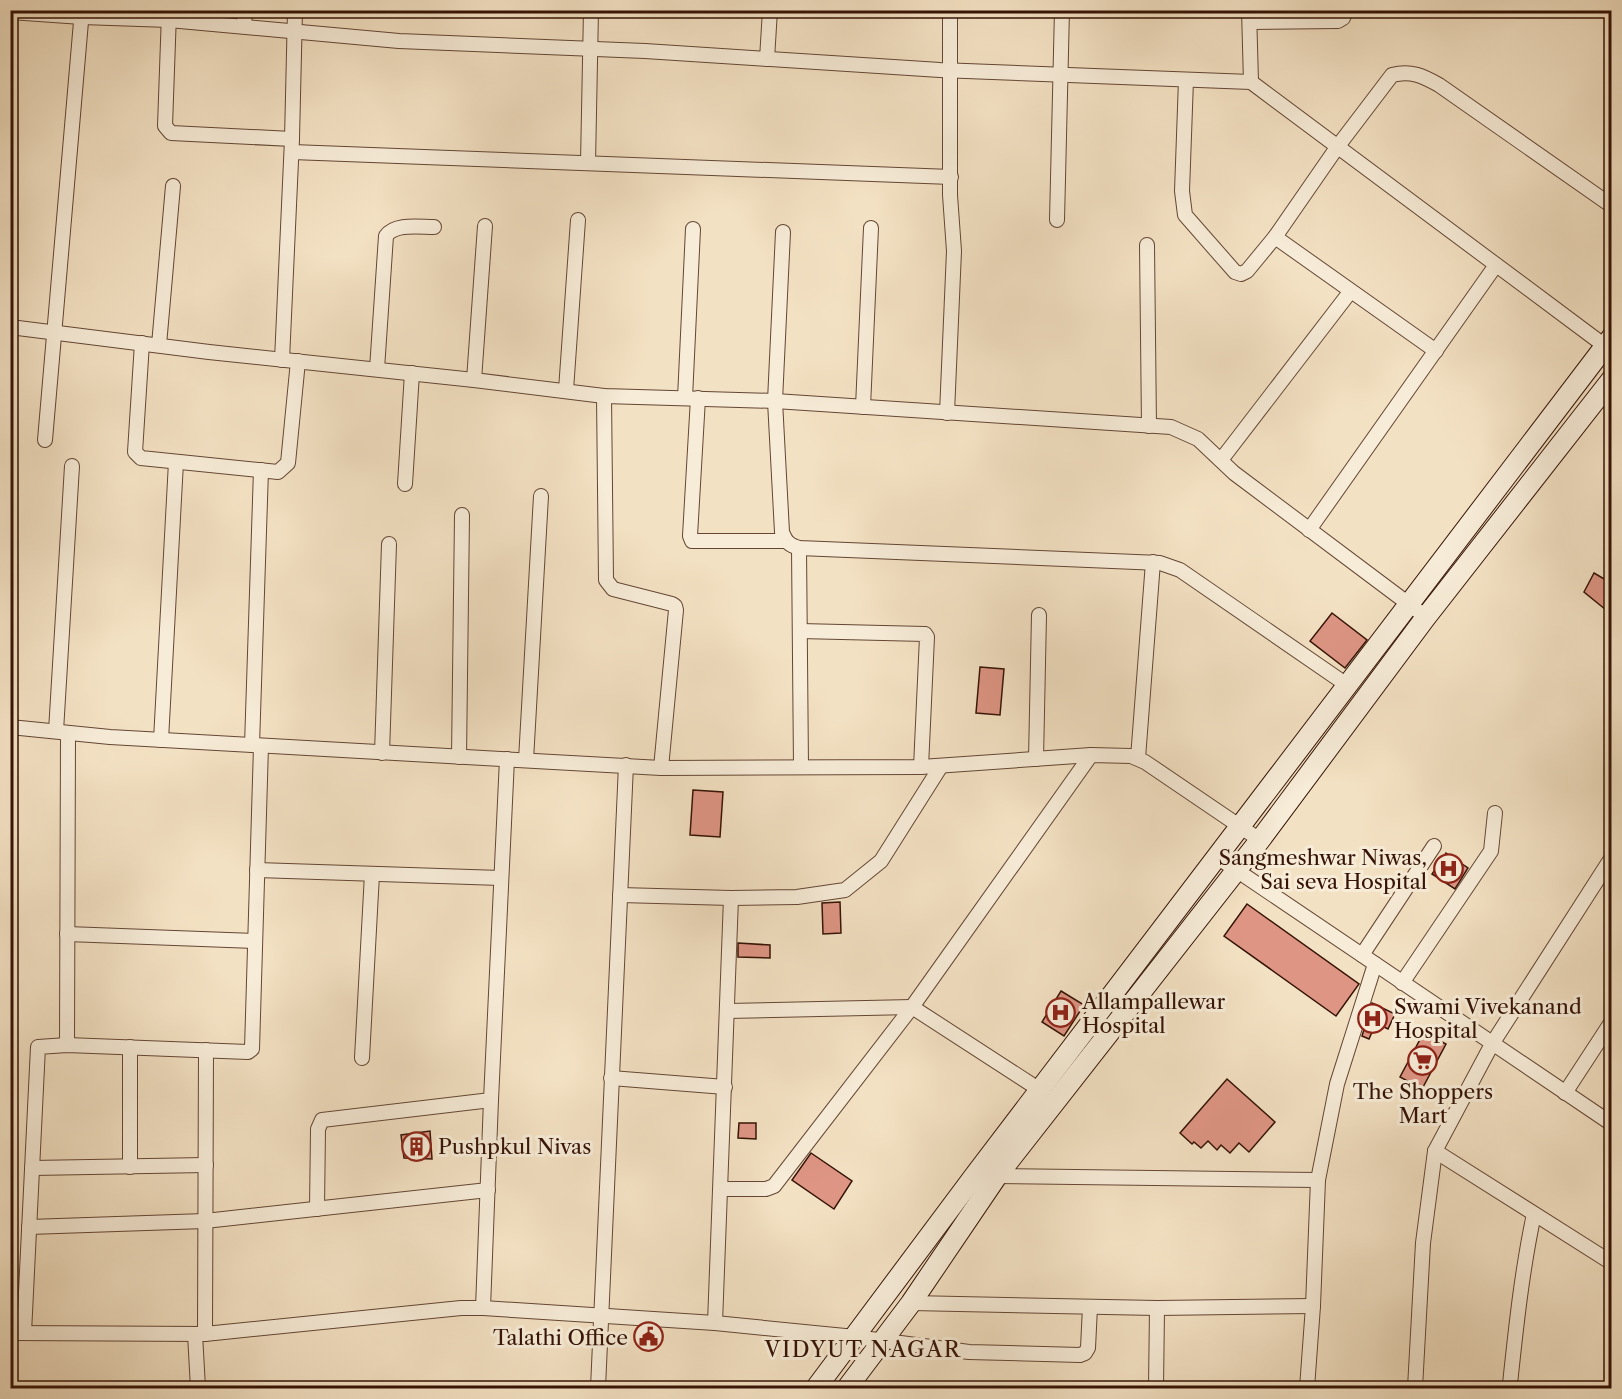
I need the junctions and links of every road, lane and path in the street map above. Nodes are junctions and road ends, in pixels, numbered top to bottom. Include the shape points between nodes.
1 (245, 10) edge
2 (295, 10) edge
3 (591, 10) edge
4 (770, 10) edge
5 (950, 10) edge
6 (1062, 10) edge
7 (1346, 10) edge
8 (10, 12) edge
9 (82, 14) edge
10 (169, 15) edge
11 (1250, 16) edge
12 (244, 26) junction
13 (294, 30) junction
14 (591, 48) junction
15 (767, 59) junction
16 (951, 70) junction
17 (1061, 75) junction
18 (1186, 80) junction
19 (1251, 82) junction
20 (292, 145) junction
21 (1338, 146) junction
22 (588, 163) junction
23 (951, 177) junction
24 (173, 186) dead end
25 (1611, 206) edge
26 (578, 220) dead end
27 (1058, 220) dead end
28 (486, 226) dead end
29 (434, 227) dead end
30 (871, 228) dead end
31 (693, 229) dead end
32 (783, 232) dead end
33 (1275, 237) junction
34 (1147, 245) dead end
35 (1496, 265) junction
36 (1350, 292) junction
37 (10, 327) edge
38 (55, 333) junction
39 (1608, 342) edge
40 (141, 344) junction
41 (159, 345) junction
42 (1436, 351) junction
43 (282, 360) junction
44 (298, 361) junction
45 (377, 369) junction
46 (411, 373) junction
47 (474, 380) junction
48 (1611, 380) edge
49 (566, 390) junction
50 (604, 396) junction
51 (691, 398) junction
52 (775, 401) junction
53 (863, 407) junction
54 (947, 413) junction
55 (1149, 426) junction
56 (45, 440) dead end
57 (1221, 460) junction
58 (176, 462) junction
59 (72, 466) dead end
60 (261, 470) junction
61 (405, 484) dead end
62 (541, 496) dead end
63 (462, 515) dead end
64 (1309, 530) junction
65 (785, 541) junction
66 (389, 544) dead end
67 (799, 548) junction
68 (1153, 562) junction
69 (1408, 604) junction
70 (1039, 615) dead end
71 (1426, 617) junction
72 (800, 630) junction
73 (1347, 685) junction
74 (10, 727) edge
75 (62, 732) junction
76 (161, 740) junction
77 (257, 746) junction
78 (382, 753) junction
79 (1091, 755) junction
80 (459, 757) junction
81 (1138, 758) junction
82 (507, 759) junction
83 (1036, 759) junction
84 (526, 760) junction
85 (626, 765) junction
86 (941, 766) junction
87 (921, 767) junction
88 (661, 768) junction
89 (801, 768) junction
90 (1495, 813) dead end
91 (1239, 827) junction
92 (1260, 840) junction
93 (1434, 846) dead end
94 (1217, 857) junction
95 (1611, 857) edge
96 (257, 870) junction
97 (1236, 870) junction
98 (372, 874) junction
99 (501, 878) junction
100 (620, 895) junction
101 (731, 898) junction
102 (67, 934) junction
103 (255, 941) junction
104 (1362, 955) junction
105 (1375, 964) junction
106 (1402, 983) junction
107 (912, 1007) junction
108 (727, 1011) junction
109 (1611, 1022) edge
110 (1492, 1044) junction
111 (67, 1045) junction
112 (130, 1047) junction
113 (206, 1050) junction
114 (362, 1058) dead end
115 (611, 1078) junction
116 (725, 1087) junction
117 (1040, 1090) junction
118 (1565, 1093) junction
119 (491, 1100) junction
120 (1611, 1124) edge
121 (1435, 1150) junction
122 (206, 1165) junction
123 (130, 1167) junction
124 (32, 1168) junction
125 (975, 1174) junction
126 (997, 1176) junction
127 (1318, 1180) junction
128 (721, 1189) junction
129 (488, 1190) junction
130 (317, 1209) junction
131 (1534, 1214) junction
132 (205, 1221) junction
133 (29, 1227) junction
134 (1611, 1263) edge
135 (910, 1303) junction
136 (1313, 1306) junction
137 (1090, 1307) junction
138 (483, 1308) junction
139 (1157, 1308) junction
140 (600, 1317) junction
141 (715, 1323) junction
142 (17, 1333) edge
143 (200, 1334) junction
144 (855, 1337) junction
145 (883, 1341) junction
146 (1510, 1384) dead end
147 (198, 1389) edge
148 (598, 1389) edge
149 (816, 1389) edge
150 (847, 1389) edge
151 (1156, 1389) edge
152 (1307, 1389) edge
153 (1415, 1389) edge

1 - 12 street
2 - 13 street
3 - 14 street
4 - 15 street
5 - 16 street
6 - 17 street
7 - 11 street via 1338,21
8 - 9 street
9 - 10 street
9 - 38 street
10 - 12 street
10 - 20 street via 167,131
11 - 19 street
12 - 13 street
13 - 14 street via 399,41
13 - 20 street
14 - 15 street
14 - 22 street
15 - 16 street
16 - 17 street
16 - 23 street
17 - 18 street
17 - 27 street
18 - 19 street
18 - 33 street via 1182,191 1185,215 1241,274
19 - 21 street
20 - 22 street
20 - 43 street
21 - 25 street via 1392,75 1410,72 1439,85
21 - 33 street
21 - 35 street
22 - 23 street
23 - 54 street via 954,251
24 - 41 street
26 - 49 street
28 - 47 street
29 - 45 street via 396,228 386,236
30 - 53 street
31 - 51 street
32 - 52 street
33 - 36 street
34 - 55 street
35 - 39 street
35 - 42 street
36 - 42 street
36 - 57 street
37 - 38 street
38 - 40 street
38 - 56 street
39 - 69 main road
40 - 41 street
40 - 58 street via 135,452 141,459
41 - 43 street
42 - 64 street
43 - 44 street
44 - 45 street
44 - 60 street via 288,463 278,472
45 - 46 street
46 - 47 street
46 - 61 street
47 - 49 street
48 - 71 main road
49 - 50 street
50 - 51 street
50 - 88 street via 606,580 613,589 672,604 676,610
51 - 52 street
51 - 65 street via 692,541
52 - 53 street
52 - 65 street
53 - 54 street
54 - 55 street
55 - 57 street via 1171,427 1197,440
57 - 64 street
58 - 60 street
58 - 76 street
59 - 75 street
60 - 77 street
62 - 84 street
63 - 80 street
64 - 69 street
65 - 67 street
66 - 78 street
67 - 68 street
67 - 72 street
68 - 73 street via 1180,570
68 - 81 street
69 - 71 street
69 - 73 main road
70 - 83 street
71 - 92 main road
72 - 87 street via 925,634
72 - 89 street
73 - 91 main road
74 - 75 street
75 - 76 street
75 - 102 street
76 - 77 street
77 - 78 street
77 - 96 street
78 - 80 street
79 - 81 street
79 - 83 street
79 - 107 street
80 - 82 street
81 - 91 street
82 - 84 street
82 - 99 street
83 - 86 street
84 - 85 street
85 - 88 street
85 - 100 street
86 - 87 street
86 - 101 street via 881,861 845,890 797,897
87 - 89 street
88 - 89 street
90 - 106 street via 1491,851
91 - 92 street
91 - 94 main road
92 - 97 main road
93 - 104 street
94 - 97 street
94 - 117 main road
95 - 110 street
96 - 98 street
96 - 103 street
97 - 104 street
97 - 126 main road
98 - 99 street
98 - 114 street
99 - 119 street
100 - 101 street
100 - 115 street
101 - 108 street
102 - 103 street
102 - 111 street
103 - 113 street via 252,1049
104 - 105 street
105 - 106 street
105 - 127 street via 1336,1083
106 - 110 street
107 - 108 street
107 - 117 street
107 - 128 street via 774,1186
108 - 116 street
109 - 118 street
110 - 118 street
110 - 121 street
111 - 112 street
111 - 124 street via 42,1045 37,1050
112 - 113 street
112 - 123 street
113 - 122 street
115 - 116 street
115 - 140 street
116 - 128 street
117 - 125 main road
118 - 120 street
119 - 129 street
119 - 130 street via 322,1120 318,1129
121 - 131 street
121 - 153 street via 1423,1243
122 - 123 street
122 - 132 street
123 - 124 street
124 - 133 street
125 - 126 street
125 - 144 main road
126 - 127 street
126 - 135 main road
127 - 136 street
128 - 141 street
129 - 130 street
129 - 138 street
130 - 132 street
131 - 134 street
131 - 146 street via 1520,1291
132 - 133 street
132 - 143 street
133 - 142 street
135 - 137 street
135 - 145 main road
136 - 139 street
136 - 152 street
137 - 139 street
137 - 145 street via 1088,1348 1080,1355 969,1352
138 - 140 street
138 - 143 street
139 - 151 street
140 - 141 street
140 - 148 street
141 - 144 street
142 - 143 street
143 - 147 street
144 - 145 street
144 - 149 main road
145 - 150 main road

